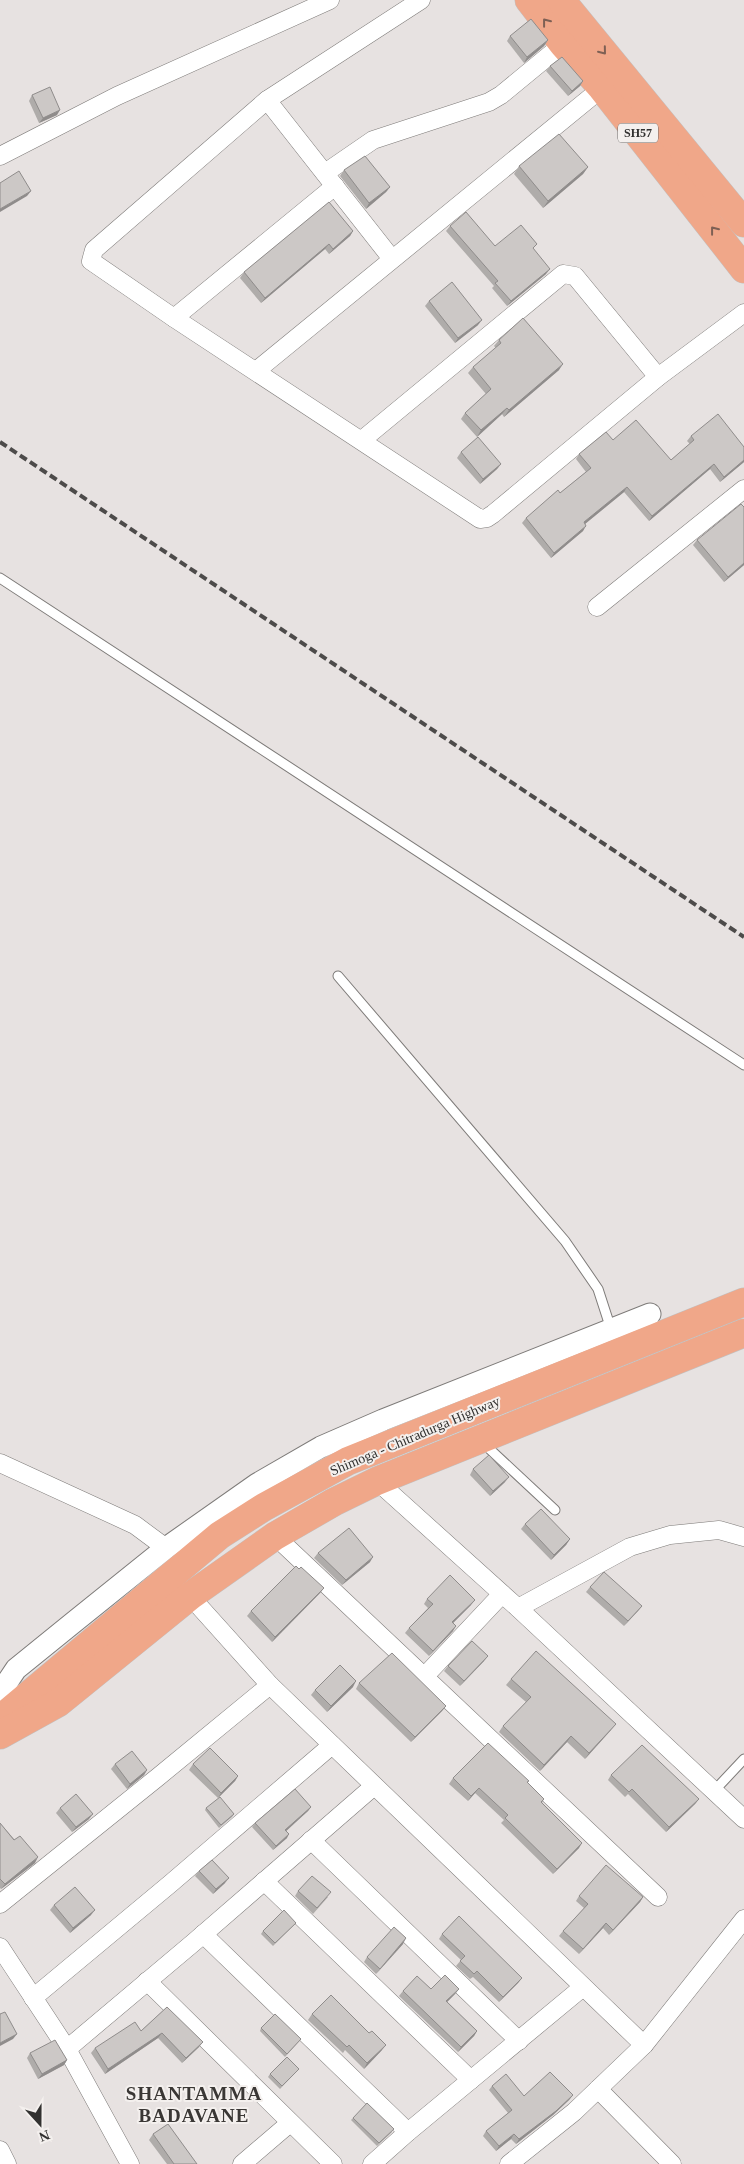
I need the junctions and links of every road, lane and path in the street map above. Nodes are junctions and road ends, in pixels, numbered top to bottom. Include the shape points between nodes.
1 (330, 0) edge
2 (421, 0) edge
3 (529, 0) edge
4 (561, 0) edge
5 (563, 44) junction
6 (602, 88) junction
7 (267, 100) junction
8 (0, 156) edge
9 (330, 180) junction
10 (744, 223) edge
11 (392, 259) junction
12 (744, 268) edge
13 (744, 313) edge
14 (174, 318) junction
15 (256, 371) junction
16 (658, 377) junction
17 (362, 440) junction
18 (744, 489) edge
19 (0, 578) edge
20 (597, 607) dead end
21 (338, 976) dead end
22 (744, 1065) edge
23 (744, 1302) edge
24 (650, 1314) dead end
25 (611, 1329) junction
26 (744, 1334) edge
27 (480, 1440) junction
28 (0, 1463) edge
29 (377, 1481) junction
30 (555, 1510) dead end
31 (275, 1536) junction
32 (744, 1537) edge
33 (166, 1548) junction
34 (502, 1594) junction
35 (190, 1596) junction
36 (518, 1608) junction
37 (424, 1677) junction
38 (270, 1685) junction
39 (0, 1693) edge
40 (0, 1719) edge
41 (0, 1735) edge
42 (332, 1745) junction
43 (744, 1759) edge
44 (374, 1786) junction
45 (714, 1791) junction
46 (744, 1819) edge
47 (311, 1840) junction
48 (264, 1881) junction
49 (658, 1897) dead end
50 (0, 1904) edge
51 (744, 1918) edge
52 (203, 1934) junction
53 (0, 1947) edge
54 (147, 1981) junction
55 (583, 1987) junction
56 (33, 1998) junction
57 (519, 2041) junction
58 (644, 2045) junction
59 (66, 2049) junction
60 (471, 2080) junction
61 (598, 2089) junction
62 (290, 2123) junction
63 (408, 2132) junction
64 (0, 2150) edge
65 (7, 2164) edge
66 (130, 2164) edge
67 (242, 2164) edge
68 (333, 2164) edge
69 (372, 2164) edge
70 (509, 2164) edge
71 (672, 2164) edge

1 - 8 street via 117,96
2 - 7 street
5 -> 3 main road, SH57
4 -> 10 main road, SH57
5 - 6 main road, SH57
5 - 9 street via 501,96 373,140
6 - 11 street
12 -> 6 main road, SH57
7 - 9 street
7 - 14 street via 94,250 91,256 91,261
9 - 11 street
9 - 14 street
11 - 15 street
13 - 16 street
14 - 15 street
15 - 17 street
16 - 17 street via 487,518 480,519
16 - 17 street via 575,276 563,274
18 - 20 street
19 - 22 lane
21 - 25 lane via 565,1241 598,1289
23 - 40 main road, Shimoga - Chitradurga Highway via 348,1461 264,1506 220,1536
24 - 25 street
25 - 33 street via 321,1448 257,1484
26 - 27 main road
27 - 29 main road
27 - 30 lane
28 - 33 street via 135,1525
29 - 31 main road
29 - 34 street
31 - 35 main road
31 - 37 street
32 - 36 street via 719,1530 662,1537 630,1547
33 - 39 street via 16,1669
34 - 36 street
34 - 37 street
35 - 38 street
35 - 41 main road via 58,1703
36 - 45 street
37 - 49 street
38 - 42 street
38 - 50 street
42 - 44 street
42 - 56 street
43 - 45 lane
44 - 47 street
44 - 55 street
45 - 46 street
47 - 48 street
47 - 57 street
48 - 52 street
48 - 60 street
51 - 58 street
52 - 54 street
52 - 63 street
53 - 56 street
54 - 59 street
54 - 62 street
55 - 57 street
55 - 58 street
56 - 59 street
57 - 60 street
58 - 61 street
59 - 66 street
60 - 63 street
61 - 70 street
61 - 71 street
62 - 67 street
62 - 68 street
63 - 69 street
64 - 65 street

